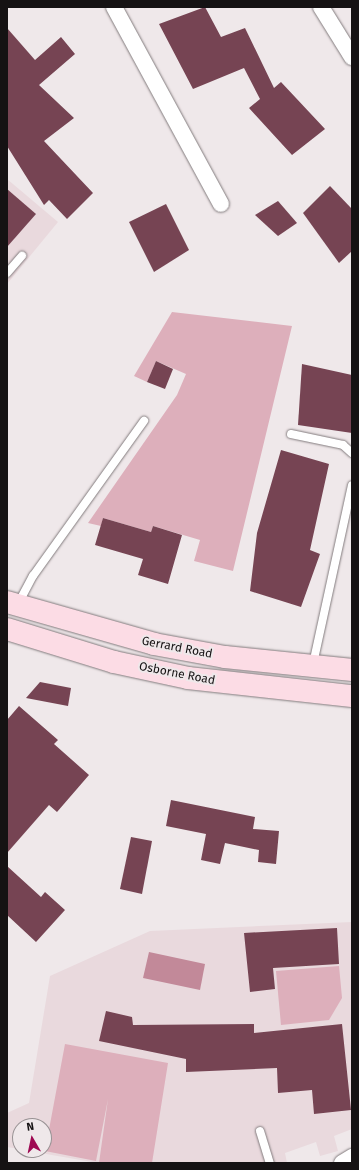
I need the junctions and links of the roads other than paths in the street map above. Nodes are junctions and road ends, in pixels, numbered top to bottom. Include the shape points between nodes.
1 (114, 7) edge
2 (321, 7) edge
3 (352, 57) edge
4 (221, 204) dead end
5 (22, 256) dead end
6 (7, 273) edge
7 (144, 421) dead end
8 (291, 434) dead end
9 (352, 453) edge
10 (352, 485) edge
11 (12, 604) edge
12 (7, 629) edge
13 (312, 668) junction
14 (352, 670) edge
15 (352, 696) edge
16 (260, 1131) dead end
17 (352, 1157) edge
18 (270, 1163) edge
19 (342, 1163) edge

1 - 4 street
2 - 3 street
5 - 6 lane
7 - 11 lane
8 - 9 lane via 343,445
10 - 13 lane
11 - 13 main road, Gerrard Road via 154,644
12 - 15 main road, Osborne Road via 114,662 188,678
13 - 14 main road, Gerrard Road
16 - 18 lane
17 - 19 street

